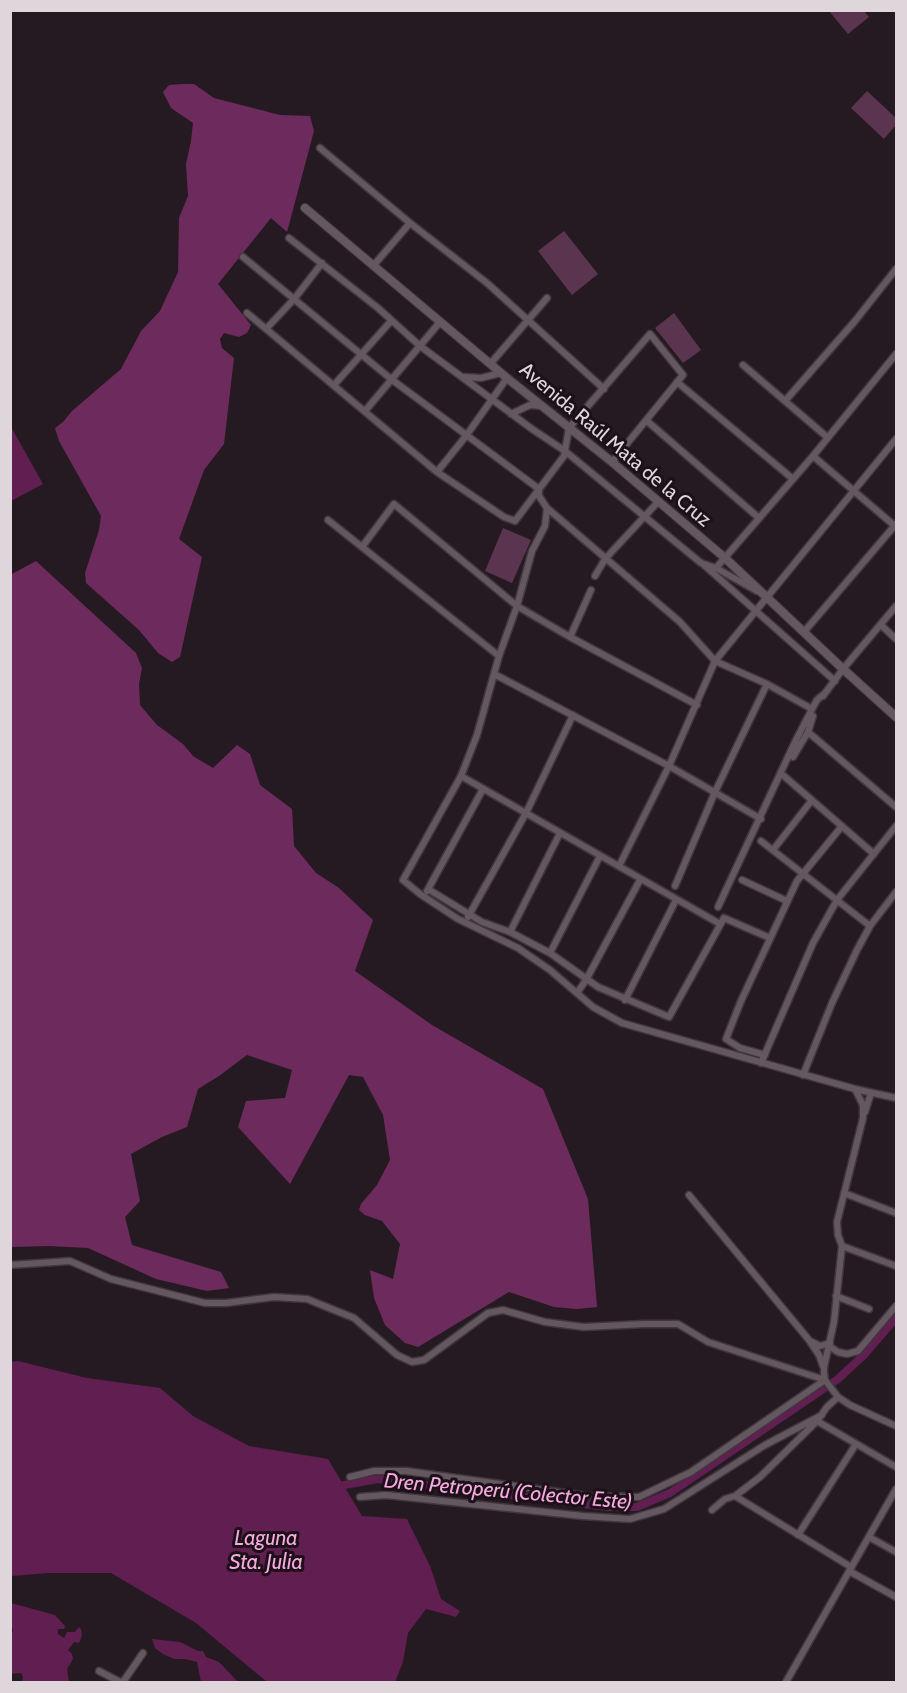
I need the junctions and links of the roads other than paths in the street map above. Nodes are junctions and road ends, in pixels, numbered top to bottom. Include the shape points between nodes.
1 (320, 148) dead end
2 (305, 208) dead end
3 (410, 223) junction
4 (289, 238) dead end
5 (243, 257) dead end
6 (322, 263) junction
7 (373, 267) junction
8 (897, 269) edge
9 (295, 298) junction
10 (547, 298) dead end
11 (247, 313) dead end
12 (528, 320) junction
13 (391, 321) junction
14 (440, 322) junction
15 (266, 329) junction
16 (420, 346) junction
17 (362, 354) junction
18 (897, 354) edge
19 (491, 363) junction
20 (743, 365) dead end
21 (504, 375) junction
22 (460, 376) junction
23 (392, 379) junction
24 (677, 382) junction
25 (334, 386) junction
26 (604, 388) junction
27 (492, 399) junction
28 (785, 401) junction
29 (542, 406) junction
30 (365, 411) junction
31 (512, 414) junction
32 (647, 421) junction
33 (569, 428) junction
34 (466, 436) junction
35 (827, 437) junction
36 (897, 439) edge
37 (565, 451) junction
38 (813, 456) junction
39 (612, 462) junction
40 (437, 472) junction
41 (793, 479) junction
42 (538, 489) junction
43 (853, 492) junction
44 (658, 502) junction
45 (547, 508) junction
46 (645, 515) junction
47 (759, 518) junction
48 (328, 520) dead end
49 (896, 526) edge
50 (362, 547) junction
51 (725, 558) junction
52 (605, 559) junction
53 (701, 563) junction
54 (716, 568) junction
55 (595, 576) dead end
56 (591, 590) dead end
57 (768, 597) junction
58 (517, 606) junction
59 (897, 606) edge
60 (756, 611) junction
61 (881, 626) junction
62 (804, 632) junction
63 (570, 637) junction
64 (897, 639) edge
65 (499, 656) junction
66 (715, 661) junction
67 (843, 669) junction
68 (494, 674) junction
69 (835, 681) junction
70 (767, 684) junction
71 (824, 694) junction
72 (697, 705) junction
73 (812, 709) junction
74 (573, 715) junction
75 (897, 717) edge
76 (808, 732) junction
77 (669, 766) junction
78 (461, 776) junction
79 (483, 789) junction
80 (715, 792) junction
81 (812, 800) junction
82 (897, 807) edge
83 (526, 813) junction
84 (761, 819) junction
85 (842, 826) junction
86 (897, 826) edge
87 (560, 833) junction
88 (760, 841) dead end
89 (772, 850) junction
90 (874, 854) junction
91 (600, 856) junction
92 (619, 866) junction
93 (802, 873) junction
94 (640, 880) junction
95 (742, 880) dead end
96 (675, 886) dead end
97 (428, 889) junction
98 (897, 892) edge
99 (423, 897) junction
100 (676, 900) junction
101 (837, 900) junction
102 (787, 901) junction
103 (717, 907) dead end
104 (469, 914) junction
105 (465, 922) junction
106 (720, 924) junction
107 (870, 926) junction
108 (510, 932) junction
109 (770, 938) junction
110 (550, 953) junction
111 (586, 980) junction
112 (577, 993) junction
113 (625, 1000) junction
114 (765, 1055) junction
115 (761, 1063) junction
116 (803, 1075) junction
117 (855, 1089) junction
118 (871, 1093) junction
119 (897, 1098) edge
120 (863, 1118) junction
121 (844, 1193) junction
122 (689, 1195) dead end
123 (897, 1213) edge
124 (842, 1246) junction
125 (10, 1265) edge
126 (897, 1266) edge
127 (836, 1296) junction
128 (897, 1306) edge
129 (869, 1309) dead end
130 (808, 1340) junction
131 (830, 1345) junction
132 (824, 1366) junction
133 (825, 1380) junction
134 (838, 1397) junction
135 (819, 1418) junction
136 (897, 1426) edge
137 (856, 1444) junction
138 (897, 1467) edge
139 (350, 1477) dead end
140 (897, 1489) edge
141 (735, 1496) junction
142 (360, 1497) dead end
143 (894, 1497) edge
144 (712, 1510) dead end
145 (798, 1534) junction
146 (869, 1537) junction
147 (897, 1552) edge
148 (850, 1569) junction
149 (897, 1597) edge
150 (143, 1653) dead end
151 (99, 1671) dead end
152 (122, 1683) edge
153 (786, 1683) edge

1 - 3 street
2 - 7 street, Avenida Raúl Mata de la Cruz
3 - 7 street
3 - 12 street
4 - 6 street
5 - 9 street
6 - 9 street
6 - 13 street
7 - 14 street, Avenida Raúl Mata de la Cruz
8 - 28 street
9 - 15 street
9 - 17 street
10 - 12 street
11 - 15 street
12 - 19 street
12 - 26 street
13 - 16 street
13 - 17 street
14 - 16 street
14 - 19 street, Avenida Raúl Mata de la Cruz
15 - 25 street
16 - 22 street
16 - 23 street
17 - 23 street
17 - 25 street
18 - 35 street
19 - 21 street, Avenida Raúl Mata de la Cruz
20 - 28 street
21 - 22 street
21 - 27 street
21 - 29 street, Avenida Raúl Mata de la Cruz
22 - 27 street
23 - 30 street
23 - 34 street
24 - 26 street via 683,375 650,334
24 - 32 street
24 - 41 street
25 - 30 street
26 - 33 street
27 - 31 street
27 - 34 street
28 - 35 street
29 - 31 street via 530,405
29 - 33 street, Avenida Raúl Mata de la Cruz
30 - 40 street
31 - 37 street
32 - 39 street
32 - 47 street
33 - 37 street
33 - 39 street, Avenida Raúl Mata de la Cruz
34 - 40 street
34 - 42 street
35 - 38 street
36 - 43 street
37 - 42 street
37 - 46 street
38 - 41 street
38 - 43 street
39 - 44 street, Avenida Raúl Mata de la Cruz
40 - 42 street via 515,521
41 - 47 street
42 - 45 street
43 - 49 street
43 - 57 street
44 - 46 street
44 - 51 street, Avenida Raúl Mata de la Cruz
45 - 52 street
45 - 58 street via 545,526 532,550
46 - 52 street
46 - 53 street
47 - 51 street
48 - 50 street
49 - 62 street
50 - 58 street via 394,504
50 - 65 street
51 - 54 street
51 - 57 street, Avenida Raúl Mata de la Cruz
52 - 55 street
52 - 66 street via 680,622
53 - 54 street
53 - 60 street
54 - 57 street
56 - 63 street
57 - 60 street
57 - 62 street, Avenida Raúl Mata de la Cruz
58 - 63 street
58 - 65 street
59 - 61 street
60 - 66 street
60 - 69 street
61 - 64 street
61 - 67 street
62 - 67 street, Avenida Raúl Mata de la Cruz
63 - 72 street
65 - 68 street
66 - 70 street
66 - 72 street
67 - 69 street
67 - 75 street, Avenida Raúl Mata de la Cruz
68 - 74 street
68 - 78 street via 484,715
69 - 71 street
70 - 73 street
70 - 80 street
71 - 73 street
71 - 76 street
72 - 77 street
73 - 84 street
74 - 77 street
74 - 83 street
76 - 81 street via 783,779
76 - 82 street
77 - 80 street
77 - 92 street
78 - 79 street
78 - 99 street via 403,880
79 - 83 street
79 - 97 street
80 - 84 street
80 - 96 street
81 - 85 street
81 - 89 street
83 - 87 street
83 - 104 street
84 - 103 street
85 - 90 street
85 - 93 street
86 - 90 street
87 - 91 street
87 - 108 street
88 - 89 street
89 - 93 street
90 - 101 street
91 - 92 street
91 - 110 street
92 - 94 street
93 - 101 street
93 - 102 street
94 - 100 street
94 - 111 street
95 - 102 street
97 - 99 street
97 - 104 street
98 - 107 street
99 - 105 street
100 - 106 street
100 - 113 street
101 - 107 street
101 - 114 street via 813,943
102 - 109 street
104 - 105 street
104 - 108 street
105 - 112 street via 518,948
106 - 109 street via 726,918
106 - 113 street via 669,1017
107 - 116 street via 832,1003
108 - 110 street
109 - 114 street via 726,1039 740,1048
110 - 111 street
111 - 112 street
111 - 113 street
112 - 115 street via 622,1023
114 - 115 street
115 - 116 street
116 - 117 street
117 - 118 street
117 - 120 street via 863,1105
118 - 119 street
118 - 120 street
120 - 121 street
121 - 123 street
121 - 124 street via 837,1222
122 - 130 street
124 - 126 street
124 - 127 street
125 - 133 street via 70,1262 111,1279 205,1303 274,1297 307,1299 354,1318 397,1355 412,1362 424,1360 488,1313 503,1310 545,1322 584,1327 678,1324 708,1342
127 - 129 street
127 - 131 street
128 - 131 street via 858,1351 847,1354
130 - 131 street via 820,1346
130 - 132 street
131 - 132 street
132 - 133 street
133 - 134 street
133 - 139 street via 691,1472 639,1497 587,1496 406,1472 374,1471
134 - 135 street
134 - 136 street
135 - 137 street
135 - 141 street via 760,1477
135 - 142 street via 765,1445 664,1509 630,1519 386,1495
137 - 138 street
137 - 145 street
140 - 143 street
141 - 144 street
141 - 145 street
143 - 146 street
145 - 148 street
146 - 147 street
146 - 148 street
148 - 149 street
148 - 153 street
150 - 152 street
151 - 152 street

